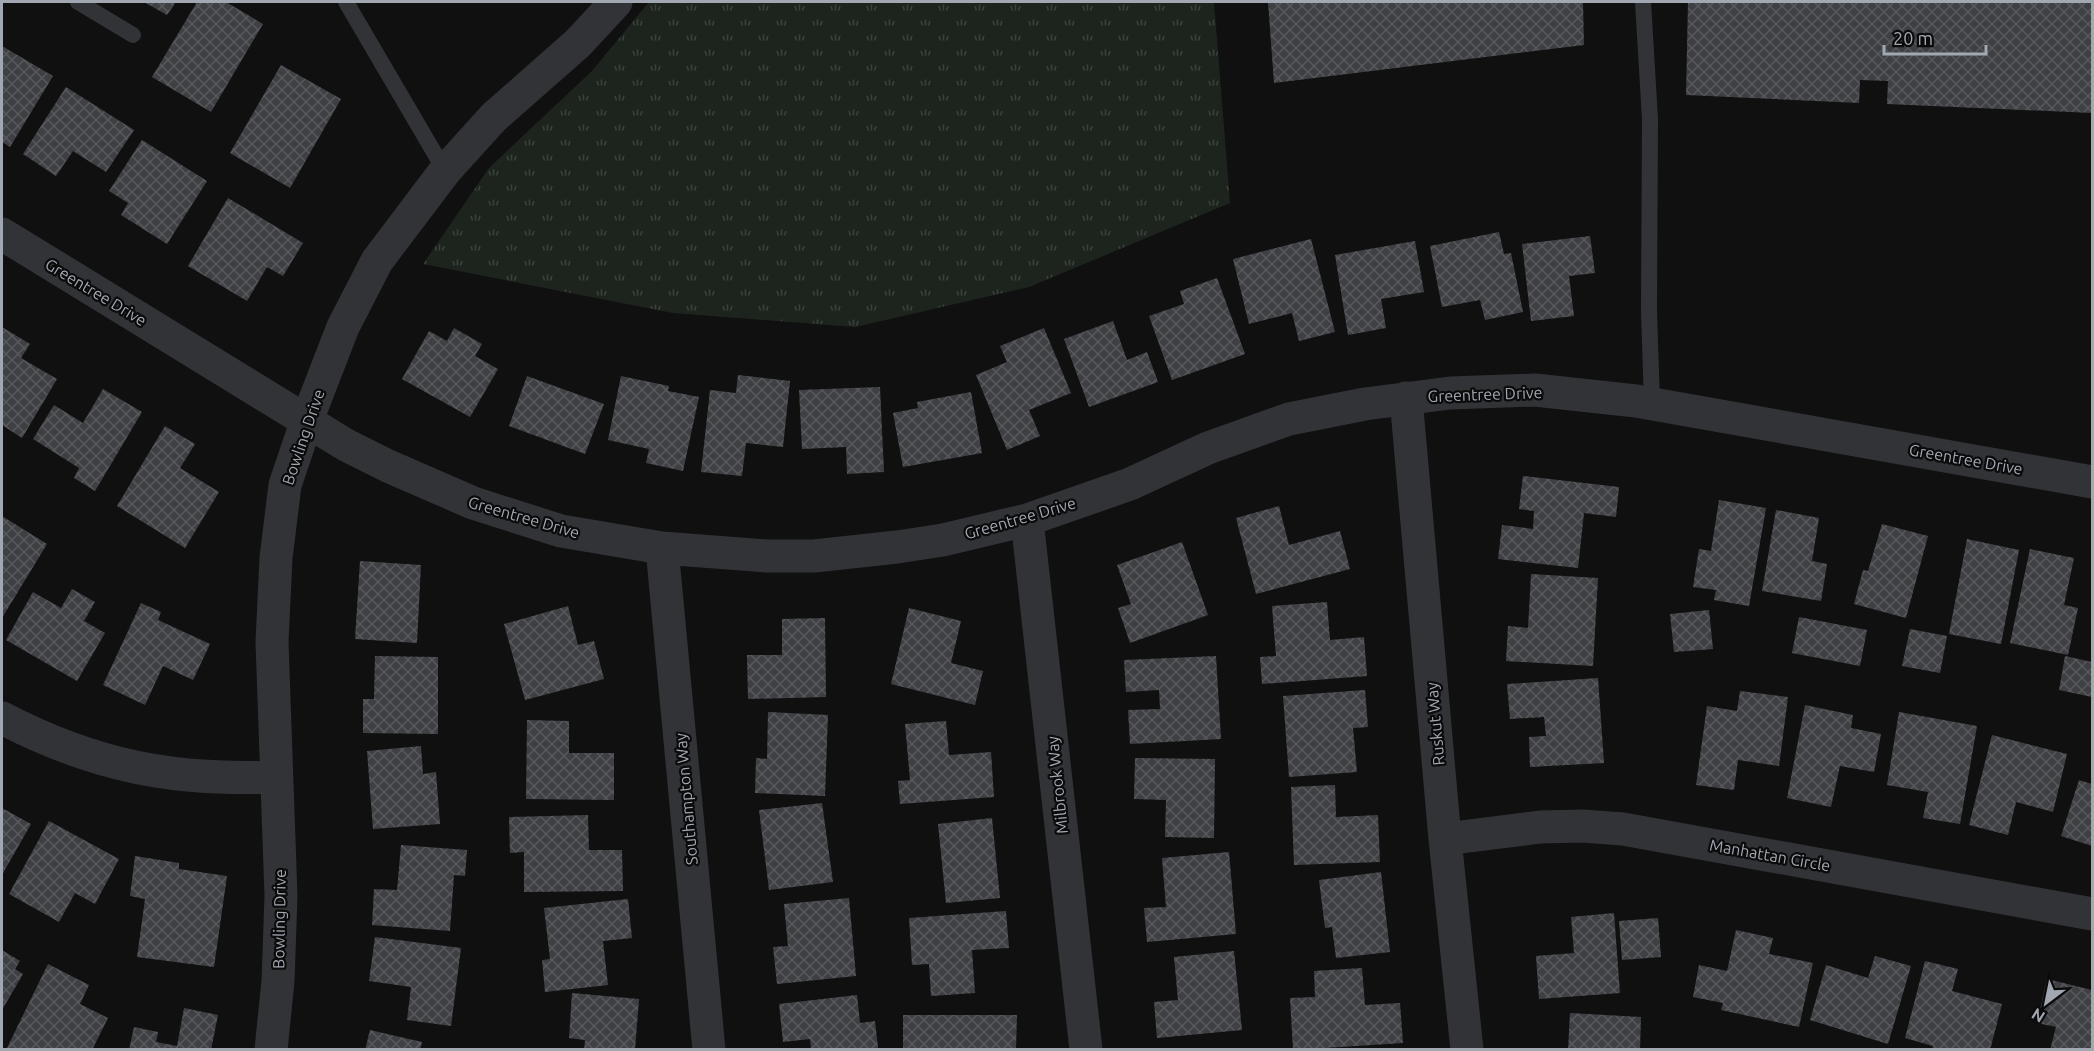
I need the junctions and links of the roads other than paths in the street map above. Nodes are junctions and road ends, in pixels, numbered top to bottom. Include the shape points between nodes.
1 (78, 2) edge
2 (346, 2) edge
3 (616, 2) edge
4 (1643, 2) edge
5 (133, 35) dead end
6 (445, 171) junction
7 (2, 234) edge
8 (1406, 398) junction
9 (1652, 405) junction
10 (306, 420) junction
11 (2092, 482) edge
12 (1028, 520) junction
13 (662, 548) junction
14 (2, 718) edge
15 (276, 777) junction
16 (1445, 839) junction
17 (2092, 914) edge
18 (271, 1050) edge
19 (709, 1050) edge
20 (1086, 1050) edge
21 (1467, 1050) edge

1 - 5 lane
2 - 6 lane
3 - 6 street, Bowling Drive via 578,43 494,117
4 - 9 lane via 1650,119
6 - 10 street, Bowling Drive via 377,261 344,327
7 - 10 street, Greentree Drive
8 - 9 street, Greentree Drive via 1535,390
8 - 12 street, Greentree Drive via 1289,419 1208,448 1130,484
8 - 16 street, Ruskut Way
9 - 11 street, Greentree Drive
10 - 13 street, Greentree Drive via 388,466 473,503 561,531
10 - 15 street, Bowling Drive via 285,485 276,558 272,642
12 - 13 street, Greentree Drive via 943,540 814,556
12 - 20 street, Milbrook Way
13 - 19 street, Southampton Way
14 - 15 street via 70,750 152,771 236,779
15 - 18 street, Bowling Drive via 281,896
16 - 17 street, Manhattan Circle via 1540,827 1623,829
16 - 21 street, Ruskut Way

